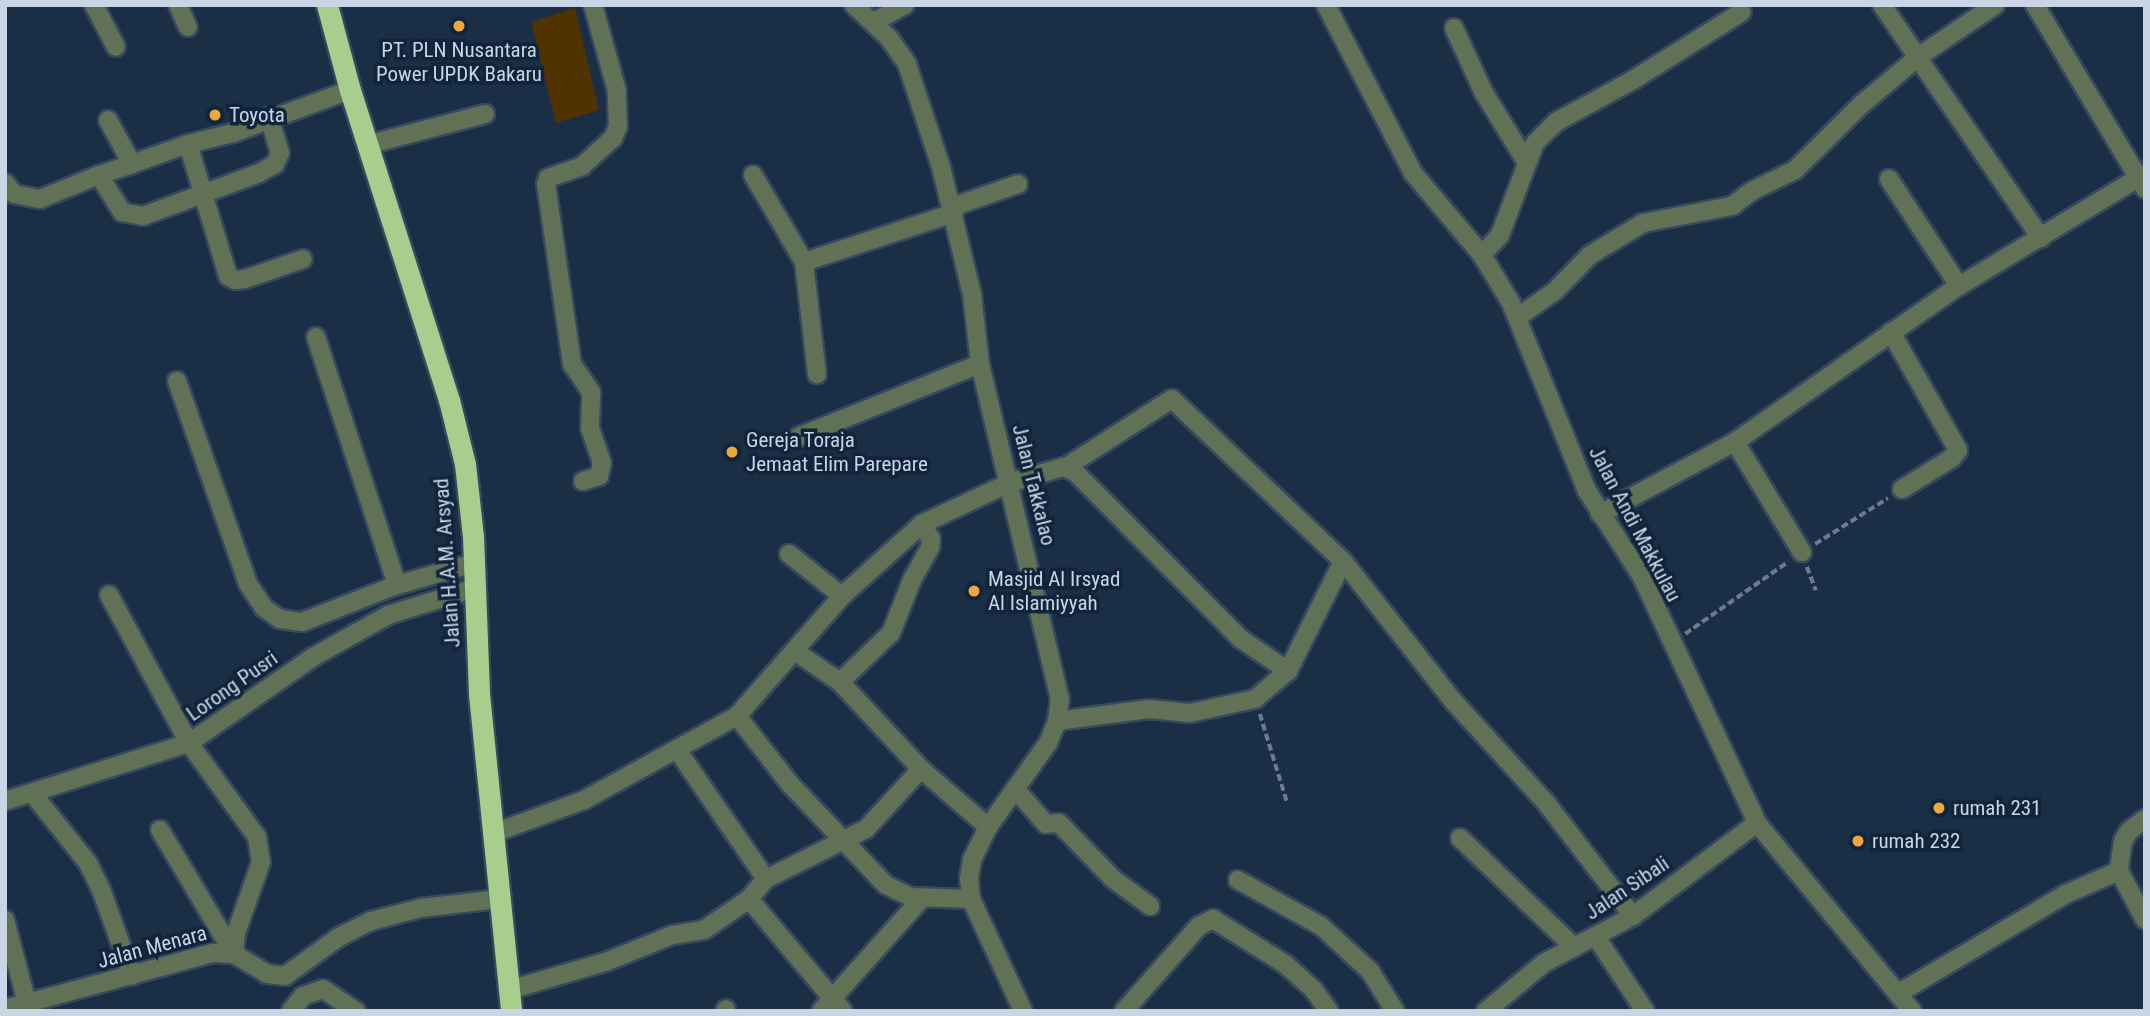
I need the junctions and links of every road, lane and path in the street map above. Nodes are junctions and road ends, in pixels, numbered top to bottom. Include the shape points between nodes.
1 (94, 5) edge
2 (178, 5) edge
3 (327, 5) edge
4 (593, 5) edge
5 (854, 5) edge
6 (905, 5) edge
7 (1326, 5) edge
8 (1882, 5) edge
9 (1995, 5) edge
10 (2035, 5) edge
11 (1744, 8) edge
12 (874, 22) junction
13 (188, 27) dead end
14 (1454, 28) dead end
15 (116, 47) dead end
16 (1918, 57) junction
17 (350, 90) junction
18 (485, 114) dead end
19 (269, 117) junction
20 (108, 120) dead end
21 (188, 144) junction
22 (367, 145) junction
23 (1527, 163) junction
24 (132, 164) junction
25 (99, 175) junction
26 (753, 175) dead end
27 (1889, 179) dead end
28 (2143, 180) edge
29 (5, 183) edge
30 (1018, 184) dead end
31 (202, 193) junction
32 (953, 210) junction
33 (2041, 238) junction
34 (1482, 255) junction
35 (303, 259) dead end
36 (804, 262) junction
37 (1959, 286) junction
38 (1518, 317) junction
39 (1891, 332) junction
40 (316, 337) dead end
41 (980, 364) junction
42 (817, 374) dead end
43 (177, 381) dead end
44 (798, 438) dead end
45 (1735, 442) junction
46 (1066, 467) junction
47 (583, 481) dead end
48 (1009, 483) junction
49 (1902, 489) joint
50 (1600, 514) junction
51 (922, 524) junction
52 (1802, 552) junction
53 (789, 554) dead end
54 (1343, 561) junction
55 (474, 563) junction
56 (397, 585) junction
57 (476, 588) junction
58 (1816, 590) dead end
59 (109, 595) dead end
60 (842, 596) junction
61 (1672, 643) junction
62 (796, 652) junction
63 (1288, 671) junction
64 (840, 682) junction
65 (1255, 699) junction
66 (737, 716) junction
67 (1057, 722) junction
68 (189, 743) junction
69 (678, 751) junction
70 (920, 769) junction
71 (1016, 790) junction
72 (33, 794) junction
73 (5, 801) edge
74 (1287, 802) dead end
75 (2145, 818) edge
76 (1757, 823) junction
77 (988, 827) junction
78 (160, 830) dead end
79 (494, 833) junction
80 (1460, 838) dead end
81 (845, 842) junction
82 (2119, 871) junction
83 (766, 879) junction
84 (1238, 880) dead end
85 (922, 898) junction
86 (499, 899) junction
87 (749, 899) junction
88 (971, 899) junction
89 (1150, 906) dead end
90 (1633, 916) junction
91 (5, 919) edge
92 (2145, 920) edge
93 (1596, 937) junction
94 (1574, 947) junction
95 (234, 954) junction
96 (132, 976) junction
97 (1899, 993) junction
98 (510, 1001) edge
99 (27, 1003) junction
100 (832, 1006) edge
101 (5, 1009) edge
102 (291, 1011) edge
103 (356, 1011) edge
104 (1023, 1011) edge
105 (1124, 1011) edge
106 (1329, 1011) edge
107 (1395, 1011) edge
108 (1486, 1011) edge
109 (1645, 1011) edge
110 (1912, 1011) edge

1 - 15 street
2 - 13 street
3 - 17 highway, Jalan H.A.M. Arsyad
4 - 47 street via 617,91 618,127 613,138 582,166 548,178 546,184 572,364 591,392 591,436 603,463 599,476
5 - 12 street, Jalan Takkalao
6 - 12 street
7 - 34 street, Jalan Andi Makkulau via 1413,173
8 - 16 street
9 - 16 street
10 - 28 street
11 - 23 street via 1633,80 1556,122 1535,143
12 - 32 street, Jalan Takkalao via 907,64
14 - 23 street via 1484,93
16 - 33 street
16 - 38 street via 1795,170 1732,206 1643,222 1590,256 1555,291
17 - 19 street
17 - 22 highway, Jalan H.A.M. Arsyad
18 - 22 street
19 - 21 street via 233,133
19 - 31 street via 280,153 275,164
20 - 24 street
21 - 24 street
21 - 31 street
22 - 55 highway, Jalan H.A.M. Arsyad via 449,400 465,464
23 - 34 street via 1500,234
24 - 25 street
25 - 29 street via 40,200 14,194
25 - 31 street via 122,212 134,216
26 - 36 street
27 - 37 street
28 - 33 street
30 - 32 street
31 - 35 street via 228,276 245,279
32 - 36 street
32 - 41 street, Jalan Takkalao via 972,294
33 - 37 street
34 - 38 street, Jalan Andi Makkulau
36 - 42 street
37 - 39 street
38 - 50 street, Jalan Andi Makkulau via 1563,435
39 - 45 street
39 - 49 street via 1958,450
40 - 56 street
41 - 44 street
41 - 48 street, Jalan Takkalao
43 - 56 street via 248,584 264,608 280,619 302,622
45 - 50 street
45 - 52 street
46 - 48 street
46 - 54 street via 1172,399
46 - 63 street via 1241,639
48 - 51 street
48 - 67 street, Jalan Takkalao via 1057,680
49 - 52 path
50 - 61 street, Jalan Andi Makkulau via 1642,577
51 - 60 street
51 - 64 street via 931,543 900,616 891,633
52 - 58 path
52 - 61 path
53 - 60 street
54 - 63 street
54 - 90 street
55 - 56 street
55 - 57 highway, Jalan H.A.M. Arsyad
57 - 68 street, Lorong Pusri via 388,615 313,657
57 - 79 highway, Jalan H.A.M. Arsyad via 479,694
59 - 68 street
60 - 62 street
61 - 76 street, Jalan Andi Makkulau
62 - 64 street
62 - 66 street
63 - 65 street
64 - 70 street
65 - 67 street via 1191,713 1149,709
65 - 74 path
66 - 69 street
66 - 81 street via 790,784
67 - 71 street, Jalan Takkalao
68 - 72 street, Lorong Pusri
68 - 95 street via 261,848
69 - 79 street via 584,800
69 - 83 street
70 - 77 street
70 - 81 street via 866,829
71 - 77 street, Jalan Takkalao
71 - 89 street via 1046,824 1059,823 1113,879
72 - 73 street, Lorong Pusri
72 - 96 street via 88,863
75 - 82 street via 2123,841
76 - 90 street, Jalan Sibali
76 - 97 street, Jalan Andi Makkulau
77 - 88 street, Jalan Takkalao via 972,860
78 - 95 street
79 - 86 highway, Jalan H.A.M. Arsyad
80 - 94 street
81 - 83 street
81 - 85 street via 886,886
82 - 92 street
82 - 97 street via 2066,894
83 - 87 street
84 - 107 street via 1321,926 1370,971
85 - 88 street
85 - 100 street
86 - 95 street, Jalan Menara via 421,908 371,921 339,937 285,976 267,974
86 - 98 highway, Jalan H.A.M. Arsyad
87 - 98 street via 704,930 672,935
87 - 100 street
88 - 104 street, Jalan Takkalao
90 - 93 street, Jalan Sibali
91 - 99 street
93 - 94 street, Jalan Sibali
93 - 109 street
94 - 108 street, Jalan Sibali via 1529,974
95 - 96 street, Jalan Menara via 213,953
96 - 99 street, Jalan Menara
97 - 110 street, Jalan Andi Makkulau
99 - 101 street, Jalan Menara
102 - 103 street via 303,996 323,989
105 - 106 street via 1199,926 1213,919 1285,964

